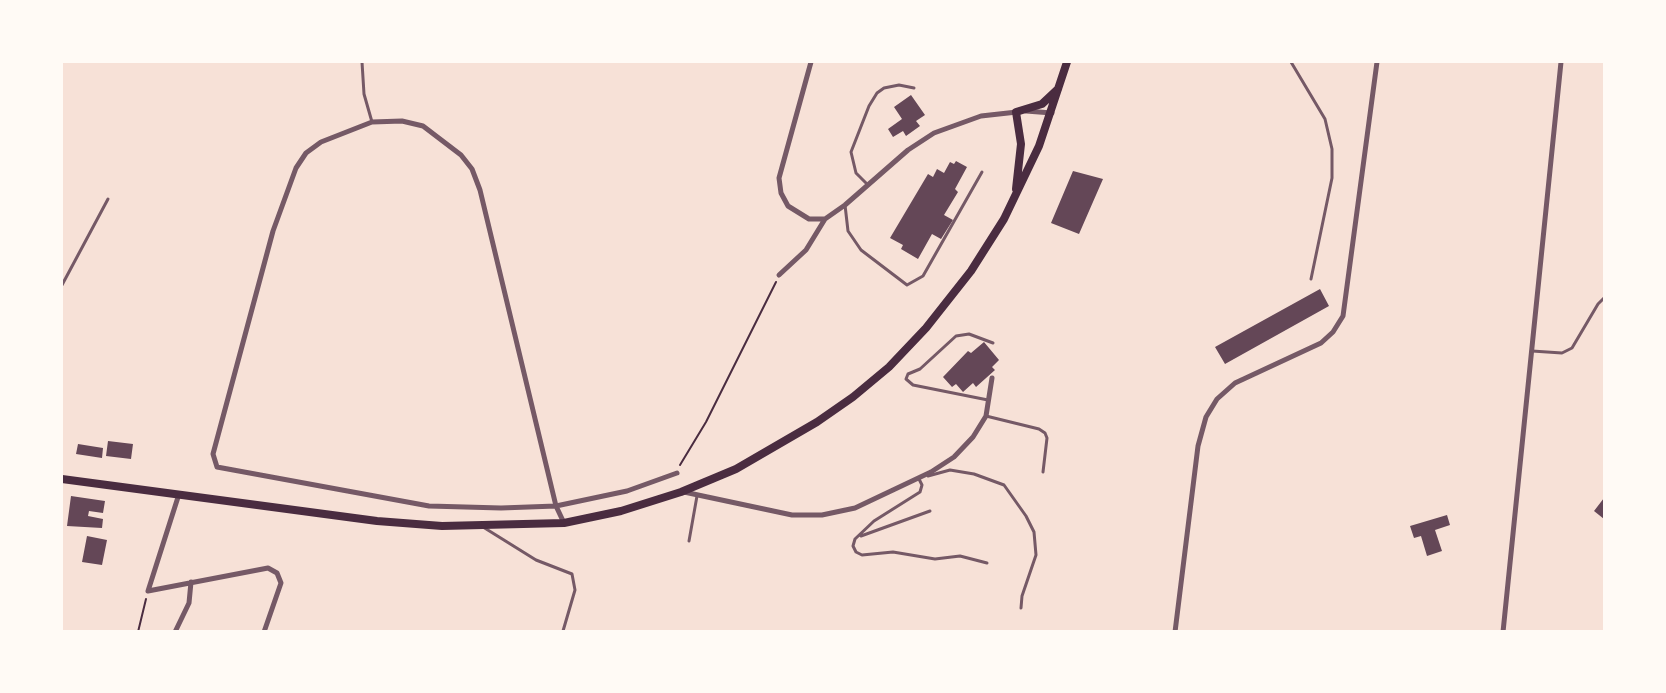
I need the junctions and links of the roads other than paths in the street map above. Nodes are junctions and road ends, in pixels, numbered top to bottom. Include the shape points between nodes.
1 (362, 62) edge
2 (811, 62) edge
3 (1067, 62) edge
4 (1291, 62) edge
5 (1377, 62) edge
6 (1561, 62) edge
7 (1060, 86) junction
8 (914, 88) dead end
9 (1016, 112) junction
10 (1052, 113) junction
11 (372, 122) junction
12 (982, 172) dead end
13 (869, 185) junction
14 (108, 199) dead end
15 (1012, 201) junction
16 (845, 206) junction
17 (825, 219) junction
18 (779, 275) road end
19 (1311, 279) dead end
20 (62, 285) edge
21 (1605, 298) edge
22 (993, 344) dead end
23 (1532, 351) junction
24 (992, 378) dead end
25 (988, 400) junction
26 (986, 416) junction
27 (1043, 472) dead end
28 (677, 473) road end
29 (919, 478) junction
30 (62, 479) edge
31 (681, 492) junction
32 (179, 494) junction
33 (697, 494) junction
34 (556, 506) junction
35 (930, 511) dead end
36 (564, 523) junction
37 (481, 526) junction
38 (858, 537) junction
39 (689, 541) dead end
40 (987, 563) dead end
41 (191, 582) junction
42 (1021, 608) dead end
43 (563, 631) edge
44 (175, 632) edge
45 (264, 632) edge
46 (1174, 632) edge
47 (1503, 632) edge

1 - 11 lane via 364,94
2 - 17 street via 787,141 779,186 794,212 809,219
3 - 7 main road
4 - 19 lane via 1325,119 1332,149 1332,178
5 - 46 street via 1343,316 1334,332 1321,343 1234,383 1206,417 1198,446
6 - 23 street
7 - 9 main road via 1042,104
7 - 10 main road
8 - 13 lane via 884,88 869,106 850,152 856,173
9 - 10 street
9 - 13 street via 981,116 934,134 908,150
9 - 15 main road via 1021,160
10 - 15 main road
11 - 34 street via 402,121 423,126 461,155 472,169
11 - 34 street via 321,142 306,153 296,168 273,231 213,454 214,463 225,470 429,506
12 - 16 lane via 923,276 907,285 861,250 848,231
13 - 16 street
14 - 20 lane
15 - 31 main road via 971,271 889,367 817,422 736,469
16 - 17 street
17 - 18 street via 806,250
21 - 23 lane via 1572,348 1562,353
22 - 25 lane via 969,334 956,336 920,369 908,374 906,380 913,385
23 - 47 street
24 - 25 street
25 - 26 street
26 - 27 lane via 1045,433
26 - 29 street via 954,457
28 - 34 street via 627,491
29 - 33 street via 855,508 822,515 780,513
29 - 38 lane via 920,492 874,521
29 - 42 lane via 950,470 1004,484 1026,516 1036,544 1034,566 1023,590
30 - 32 main road
31 - 33 street
31 - 36 main road
32 - 37 main road via 377,521
32 - 41 street via 148,591
33 - 39 lane
34 - 36 street
35 - 38 lane
36 - 37 main road
37 - 43 lane via 536,560 572,574 575,591
38 - 40 lane via 854,549 862,555 893,552 935,559 960,556
41 - 44 street via 189,603
41 - 45 street via 263,568 273,570 280,578 280,589

